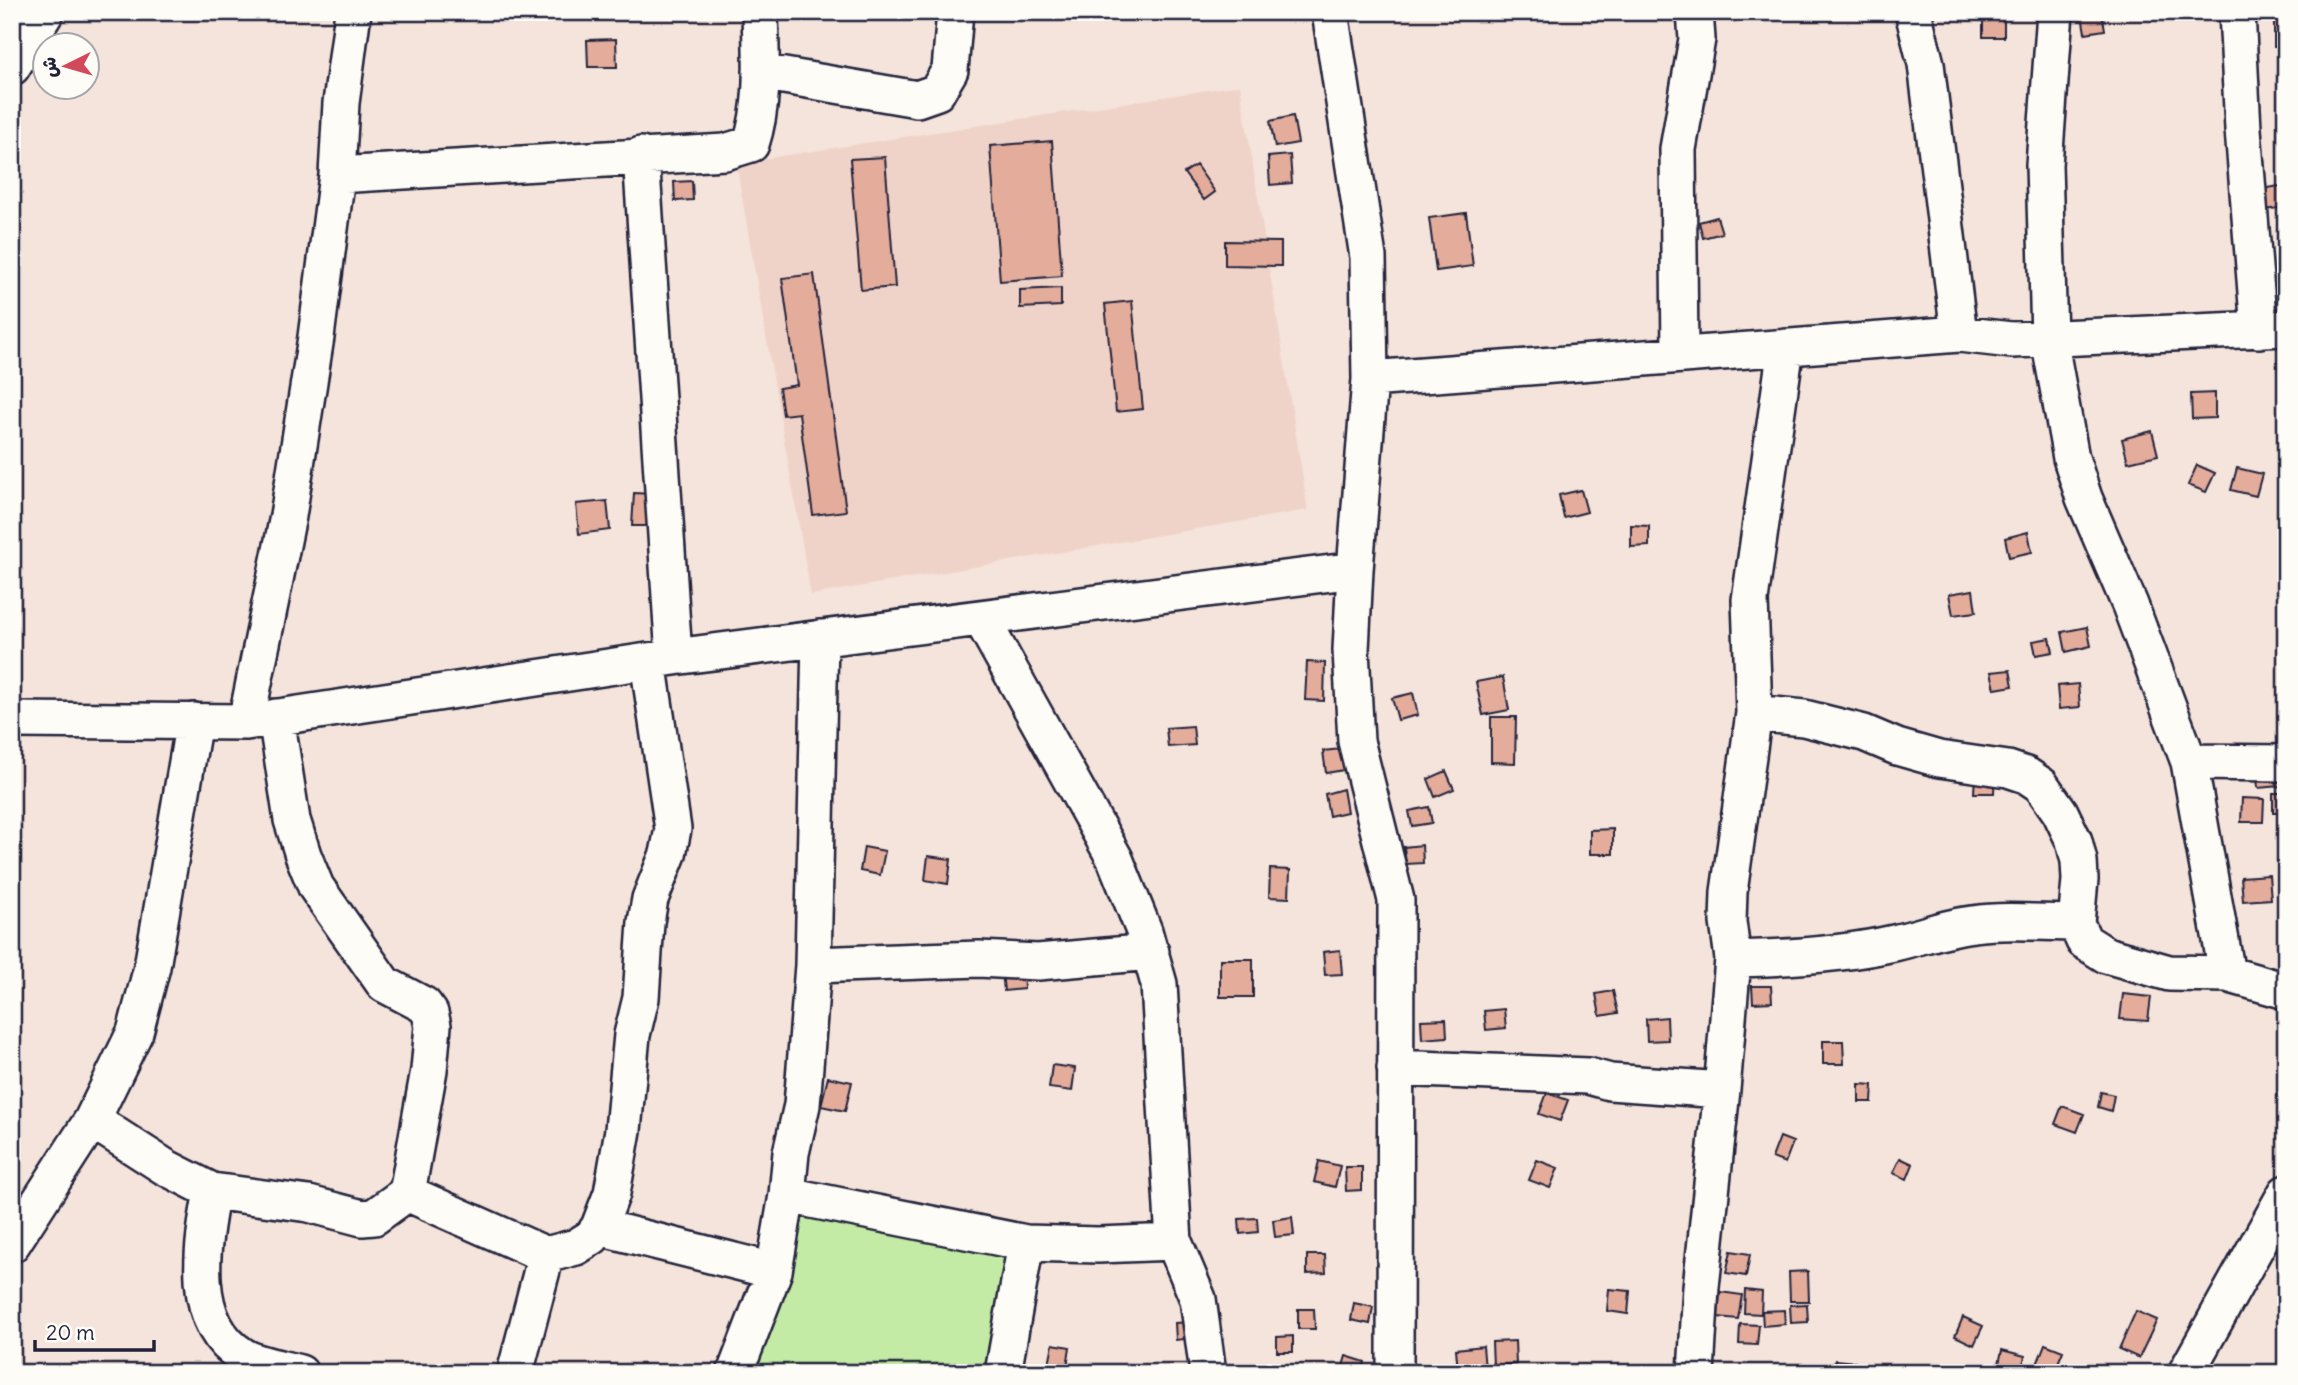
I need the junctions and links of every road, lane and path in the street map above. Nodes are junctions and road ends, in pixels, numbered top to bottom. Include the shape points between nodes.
1 (46, 12) edge
2 (353, 12) edge
3 (760, 12) edge
4 (955, 12) edge
5 (1330, 12) edge
6 (1695, 12) edge
7 (1913, 12) edge
8 (2055, 12) edge
9 (2237, 12) edge
10 (12, 68) edge
11 (761, 72) junction
12 (641, 155) junction
13 (337, 175) junction
14 (2272, 329) edge
15 (1959, 334) junction
16 (2049, 338) junction
17 (1786, 346) junction
18 (1680, 355) junction
19 (1370, 379) junction
20 (1355, 569) junction
21 (981, 618) junction
22 (820, 638) junction
23 (661, 659) junction
24 (1754, 713) junction
25 (261, 719) junction
26 (12, 720) edge
27 (194, 721) junction
28 (2189, 762) junction
29 (2286, 763) edge
30 (2076, 923) junction
31 (1151, 952) junction
32 (1733, 959) junction
33 (813, 965) junction
34 (2227, 974) junction
35 (2286, 991) edge
36 (1395, 1068) junction
37 (1722, 1090) junction
38 (92, 1120) junction
39 (212, 1191) junction
40 (407, 1193) junction
41 (2286, 1193) edge
42 (787, 1195) junction
43 (599, 1227) junction
44 (1174, 1242) junction
45 (1026, 1243) junction
46 (12, 1244) edge
47 (546, 1255) junction
48 (774, 1271) junction
49 (300, 1373) edge
50 (515, 1373) edge
51 (735, 1373) edge
52 (1003, 1373) edge
53 (1208, 1373) edge
54 (1395, 1373) edge
55 (1696, 1373) edge
56 (2186, 1373) edge

1 - 10 street
2 - 13 street
3 - 11 street
4 - 11 street via 950,70 937,92 917,99
5 - 19 street via 1368,257
6 - 18 street via 1697,39 1678,149
7 - 15 street via 1926,64
8 - 16 street via 2044,165
9 - 14 street via 2243,129
11 - 12 street via 759,120 751,144 725,152
12 - 13 street
12 - 23 street
13 - 25 street
14 - 16 street
15 - 16 street via 2011,340
15 - 17 street
16 - 28 street via 2071,458 2084,498
17 - 18 street
17 - 24 street via 1750,600
18 - 19 street
19 - 20 street
20 - 21 street
20 - 36 street via 1351,650 1356,741 1395,900
21 - 22 street
21 - 31 street via 1115,859
22 - 23 street
22 - 33 street
23 - 25 street
23 - 43 street via 673,829 650,899 623,1129 612,1193
24 - 30 street via 1804,718 1940,759 2026,775 2041,785 2074,841 2080,880
24 - 32 street via 1729,892
25 - 27 street
25 - 40 street via 316,887 383,984 424,1005 430,1013 429,1070
26 - 27 street
27 - 38 street via 152,967 135,1032
28 - 29 street
28 - 34 street
30 - 32 street via 1975,923 1862,949
30 - 34 street via 2084,942 2106,955 2169,973
31 - 33 street via 1038,962 979,958
31 - 44 street via 1159,984
32 - 37 street
33 - 42 street via 802,1105
34 - 35 street
36 - 37 street via 1588,1076 1610,1082
36 - 54 street
37 - 55 street
38 - 39 street
38 - 46 street
39 - 40 street via 310,1204 362,1219 374,1217
39 - 49 street via 204,1240 203,1285 209,1315 222,1341 245,1357
40 - 47 street
41 - 56 street
42 - 45 street
42 - 48 street
43 - 47 street via 576,1247
43 - 48 street
44 - 45 street
44 - 53 street via 1198,1299
45 - 52 street
47 - 50 street
48 - 51 street

